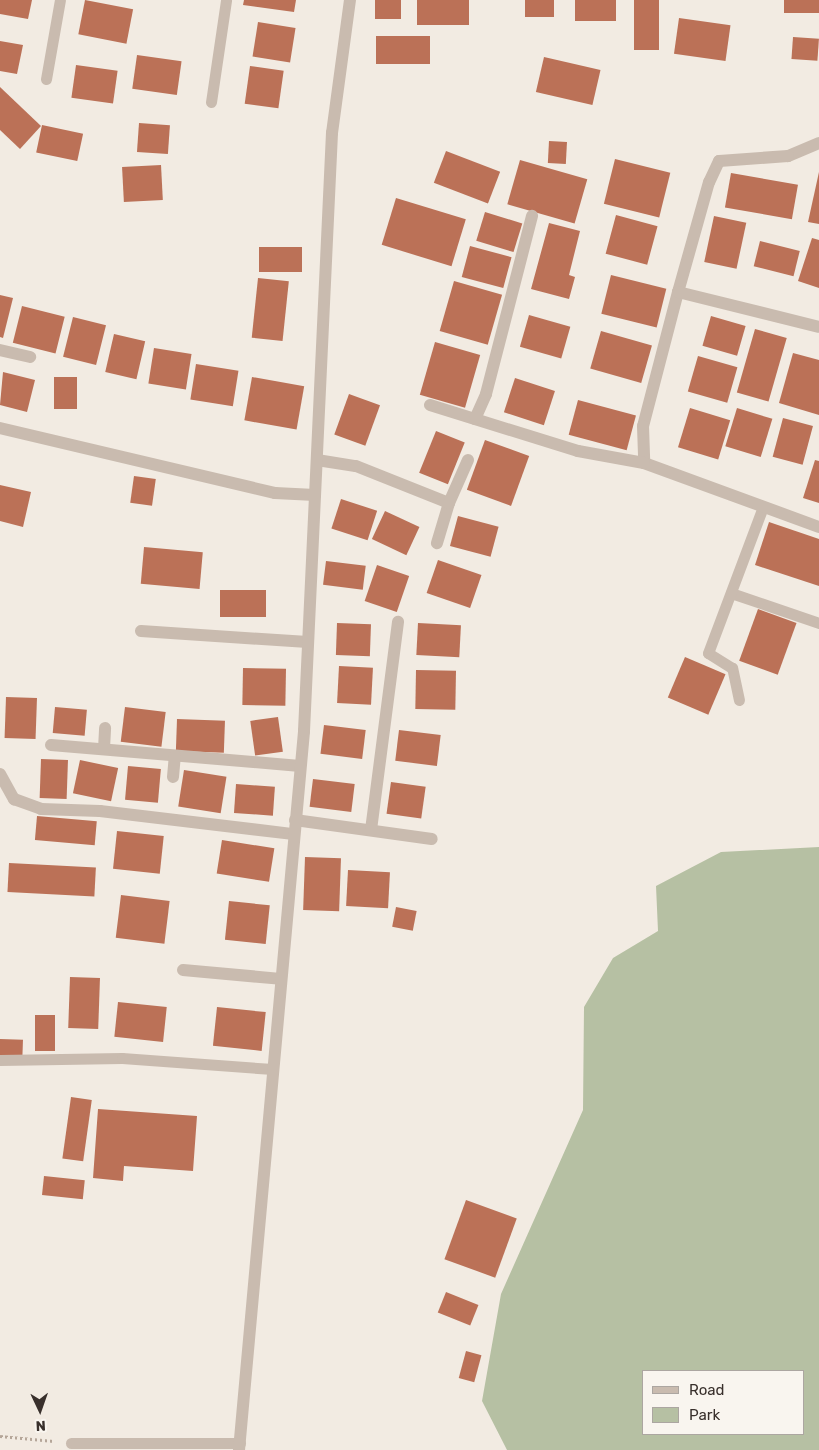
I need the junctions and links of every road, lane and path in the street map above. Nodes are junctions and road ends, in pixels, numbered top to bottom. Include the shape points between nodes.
1 (60, 0) edge
2 (226, 0) edge
3 (350, 0) edge
4 (46, 79) dead end
5 (211, 102) dead end
6 (819, 143) edge
7 (532, 216) dead end
8 (678, 292) junction
9 (819, 326) edge
10 (0, 350) edge
11 (30, 357) dead end
12 (430, 405) dead end
13 (475, 419) junction
14 (0, 428) edge
15 (318, 460) junction
16 (468, 460) dead end
17 (644, 463) junction
18 (315, 495) junction
19 (450, 503) junction
20 (763, 507) junction
21 (819, 528) edge
22 (437, 544) dead end
23 (731, 593) junction
24 (398, 622) dead end
25 (819, 623) edge
26 (141, 631) dead end
27 (308, 642) junction
28 (739, 700) dead end
29 (105, 728) dead end
30 (52, 745) dead end
31 (104, 749) junction
32 (175, 756) junction
33 (300, 766) junction
34 (0, 774) edge
35 (173, 777) dead end
36 (295, 820) junction
37 (371, 830) junction
38 (294, 834) junction
39 (432, 839) dead end
40 (184, 970) dead end
41 (281, 979) junction
42 (0, 1060) edge
43 (273, 1069) junction
44 (0, 1436) edge
45 (71, 1443) joint
46 (240, 1446) edge

1 - 4 lane
2 - 5 lane
3 - 15 street via 332,133
6 - 8 street via 788,156 719,161 709,182
7 - 13 street via 486,394
8 - 9 street
8 - 17 street via 644,426
10 - 11 street
12 - 13 street
13 - 17 street via 578,451
14 - 18 street via 275,493
15 - 18 street
15 - 19 street via 356,466
16 - 19 street
17 - 20 street
18 - 27 street
19 - 22 street
20 - 21 street
20 - 23 lane
23 - 25 lane
23 - 28 lane via 708,654 732,668
24 - 37 street
26 - 27 street
27 - 33 street
29 - 31 street
30 - 31 street
31 - 32 street
32 - 33 street
32 - 35 street
33 - 36 street
34 - 38 street via 14,799 41,809 100,811
36 - 37 street
36 - 38 street
37 - 39 street
38 - 41 street
40 - 41 street
41 - 43 street
42 - 43 lane via 122,1058
43 - 46 street
44 - 45 path
45 - 46 lane

